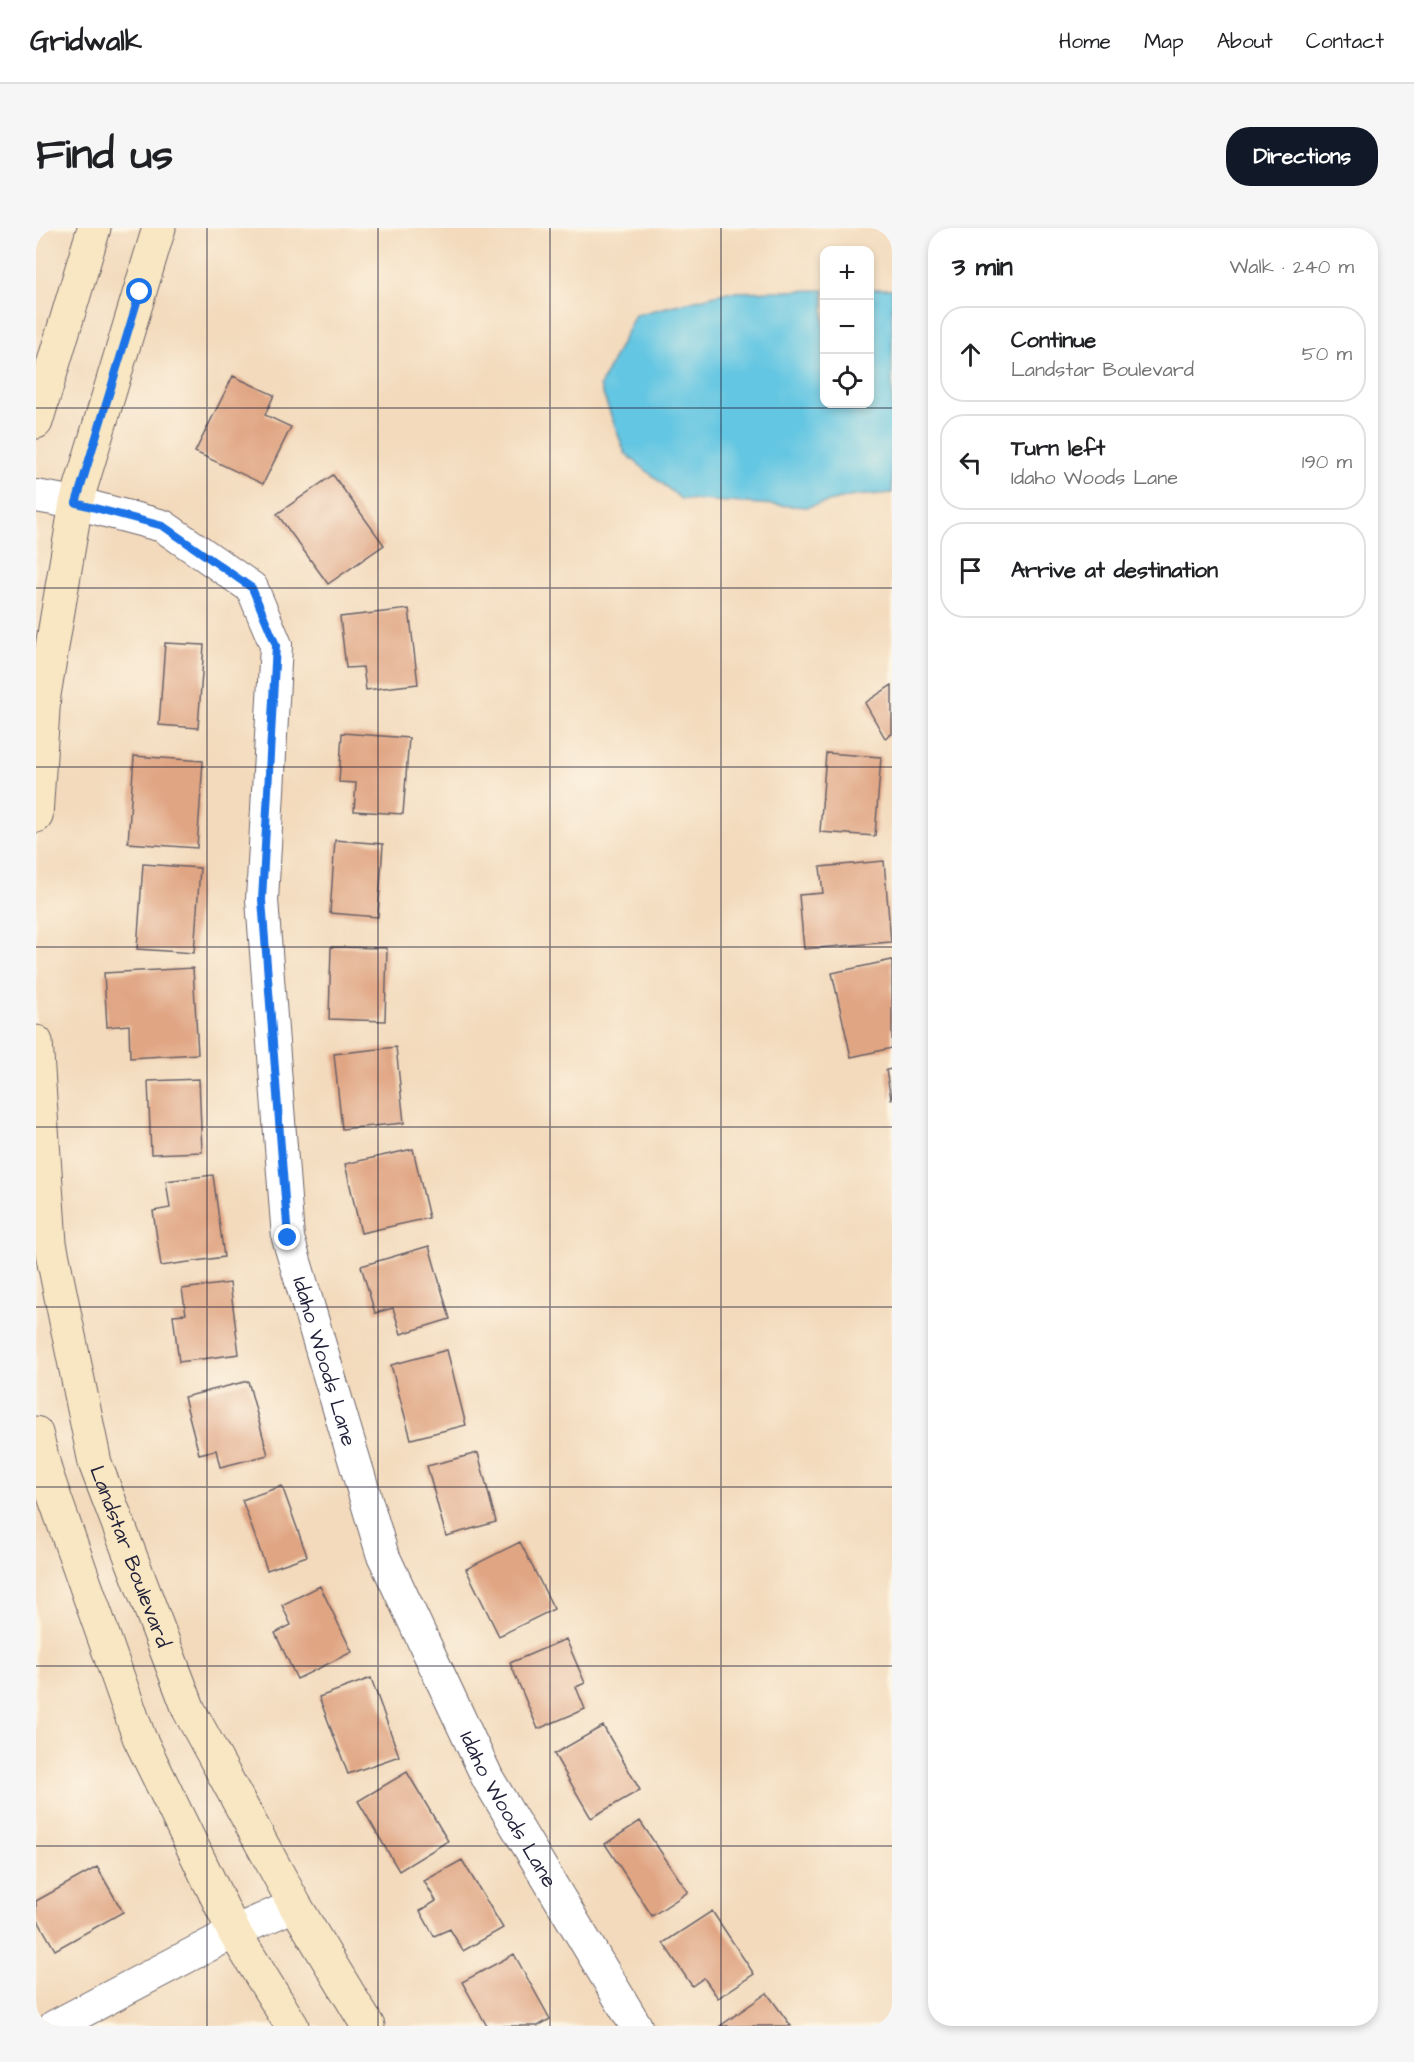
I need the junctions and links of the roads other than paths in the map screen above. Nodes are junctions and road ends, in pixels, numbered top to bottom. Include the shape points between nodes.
1 (93, 228) edge
2 (159, 228) edge
3 (36, 423) edge
4 (36, 496) edge
5 (76, 503) junction
6 (36, 816) edge
7 (36, 1042) edge
8 (43, 1244) edge
9 (36, 1433) edge
10 (295, 1905) junction
11 (234, 1932) junction
12 (55, 2026) edge
13 (292, 2026) edge
14 (368, 2026) edge
15 (636, 2026) edge

1 - 3 street
2 - 5 street
4 - 5 street, Idaho Woods Lane
5 - 6 street via 44,695
5 - 15 street, Idaho Woods Lane via 163,526 252,588 276,645 262,900 288,1238 382,1553 488,1779
7 - 8 street, Landstar Boulevard
8 - 10 street, Landstar Boulevard via 94,1463 189,1710
9 - 11 street via 46,1473 139,1737
10 - 11 street
10 - 14 street, Landstar Boulevard
11 - 12 street
11 - 13 street

